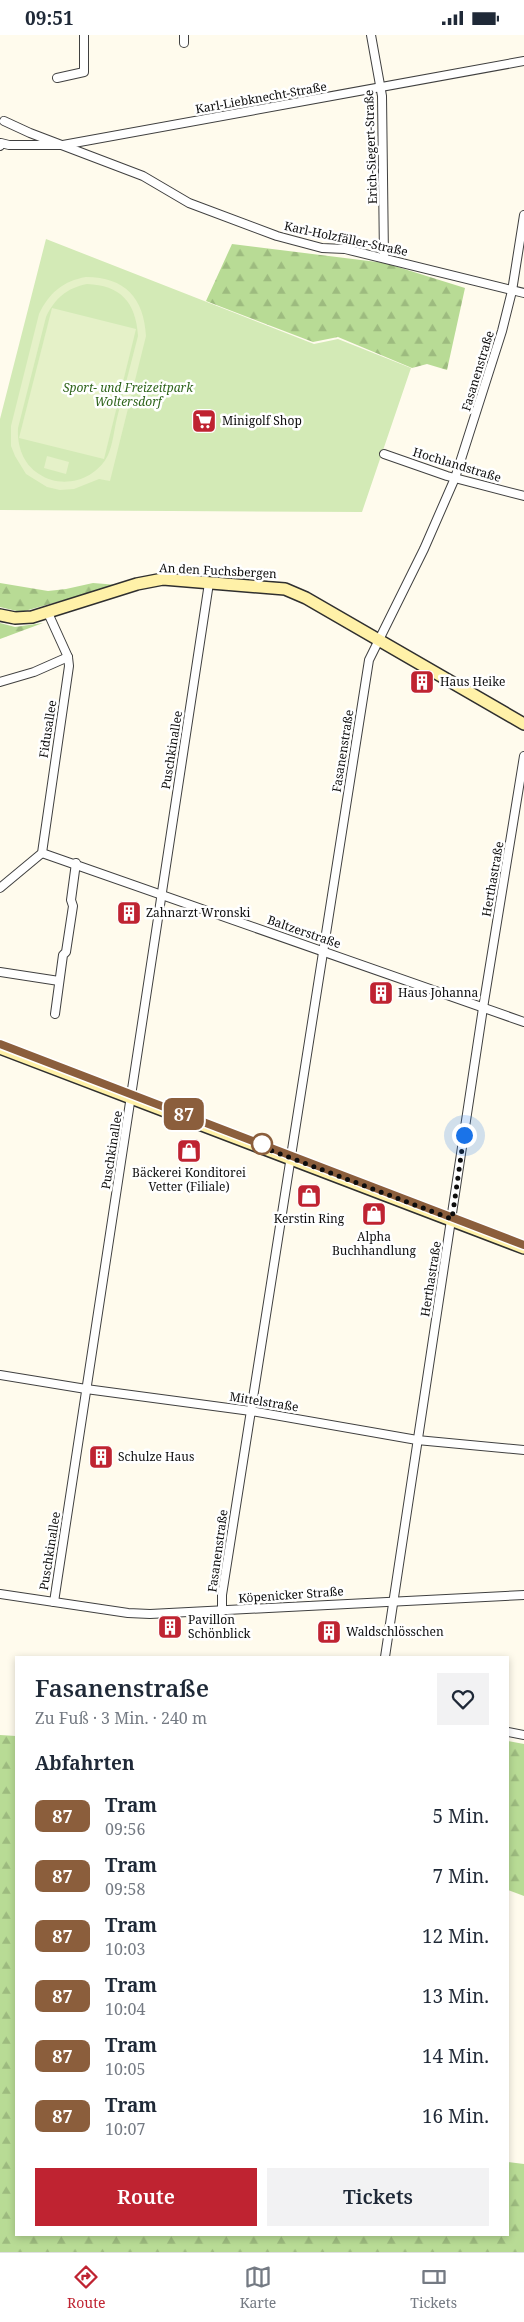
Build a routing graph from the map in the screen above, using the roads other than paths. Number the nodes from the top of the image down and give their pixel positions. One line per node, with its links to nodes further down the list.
1 (84, 35): 4 (street)
2 (371, 35): 5 (street, Erich-Siegert-Straße)
3 (524, 61): 5 (street, Karl-Liebknecht-Straße)
4 (56, 78)
5 (380, 87): 8 (street, Karl-Liebknecht-Straße); 10 (street, Erich-Siegert-Straße)
6 (4, 121): 8 (street, Karl-Holzfäller-Straße)
7 (0, 144): 8 (street, Karl-Liebknecht-Straße)
8 (63, 145): 10 (street, Karl-Holzfäller-Straße)
9 (524, 215): 11 (street, Fasanenstraße)
10 (384, 258): 11 (street, Karl-Holzfäller-Straße)
11 (512, 291): 12 (street, Karl-Holzfäller-Straße); 14 (street, Fasanenstraße)
12 (524, 293)
13 (384, 454): 14 (street, Hochlandstraße)
14 (455, 478): 15 (street, Hochlandstraße); 19 (street, Fasanenstraße)
15 (524, 496)
16 (209, 583): 17 (street, An den Fuchsbergen); 19 (street, An den Fuchsbergen); 27 (street, Puschkinallee)
17 (48, 613): 18 (street, An den Fuchsbergen); 20 (street, Fidusallee)
18 (0, 615)
19 (380, 640): 22 (street, An den Fuchsbergen); 28 (street, Fasanenstraße)
20 (68, 657): 21 (street); 24 (street, Fidusallee)
21 (0, 683)
22 (524, 724)
23 (524, 756): 31 (street, Herthastraße)
24 (42, 853): 25 (street); 26 (street)
25 (76, 863): 27 (street, Baltzerstraße); 30 (street)
26 (0, 888)
27 (162, 895): 28 (street, Baltzerstraße); 35 (street, Puschkinallee)
28 (323, 950): 31 (street, Baltzerstraße); 36 (street, Fasanenstraße)
29 (0, 972): 30 (street)
30 (60, 981): 32 (street)
31 (483, 1008): 33 (street, Baltzerstraße); 37 (street, Herthastraße)
32 (56, 1014)
33 (524, 1022)
34 (0, 1048): 35 (street)
35 (131, 1098): 36 (street); 40 (street, Puschkinallee)
36 (290, 1157): 37 (street); 41 (street, Fasanenstraße)
37 (452, 1219): 38 (street); 42 (street, Herthastraße)
38 (524, 1248)
39 (0, 1375): 40 (street, Mittelstraße)
40 (86, 1389): 41 (street, Mittelstraße); 47 (street, Puschkinallee)
41 (250, 1411): 42 (street, Mittelstraße); 48 (street, Fasanenstraße)
42 (417, 1440): 43 (street, Mittelstraße); 46 (street, Herthastraße)
43 (524, 1450)
44 (0, 1594): 47 (street, Köpenicker Straße)
45 (524, 1595): 46 (street, Köpenicker Straße)
46 (394, 1600): 48 (street, Köpenicker Straße); 49 (street, Herthastraße)
47 (54, 1602): 48 (street, Köpenicker Straße)
48 (222, 1611)
49 (385, 1656)
50 (509, 1732): 51 (street)
51 (524, 1735)

